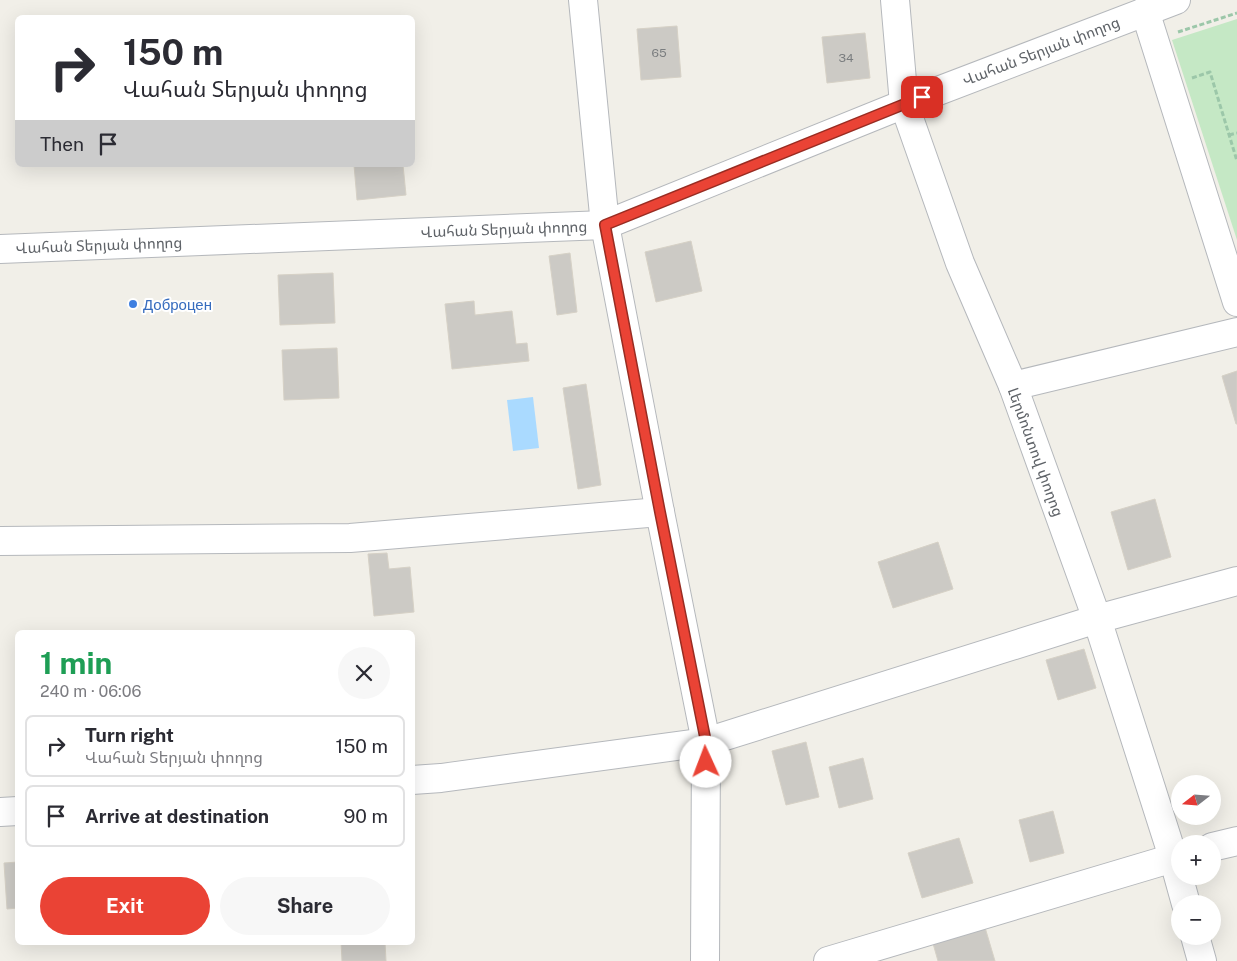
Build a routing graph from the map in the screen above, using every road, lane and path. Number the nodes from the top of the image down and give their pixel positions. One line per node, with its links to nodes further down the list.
1 (583, 0): 12 (street)
2 (895, 0): 8 (street, Լերմոնտով փողոց)
3 (1176, 0): 4 (street, Վահան Տերյան փողոց)
4 (1145, 11): 6 (street); 8 (street, Վահան Տերյան փողոց)
5 (1237, 12): 6 (path)
6 (1154, 40): 14 (street)
7 (1189, 69): 10 (path)
8 (904, 104): 12 (street, Վահան Տերյան փողոց); 16 (street, Լերմոնտով փողոց)
9 (1237, 133): 10 (path)
10 (1229, 135): 11 (path)
11 (1237, 161)
12 (605, 225): 13 (street, Վահան Տերյան փողոց); 17 (street)
13 (0, 249)
14 (1237, 302)
15 (1237, 332): 16 (street)
16 (1013, 386): 20 (street, Լերմոնտով փողոց)
17 (660, 512): 18 (street); 21 (street)
18 (0, 541)
19 (1237, 581): 20 (street)
20 (1097, 619): 21 (street); 25 (street, Լերմոնտով փողոց)
21 (706, 742): 22 (street); 30 (street)
22 (415, 780)
23 (15, 811): 24 (street)
24 (0, 812)
25 (1171, 838)
26 (1237, 841): 27 (street)
27 (1221, 845)
28 (1171, 858): 31 (street)
29 (1198, 945): 32 (street)
30 (705, 961)
31 (828, 961)
32 (1202, 961)

